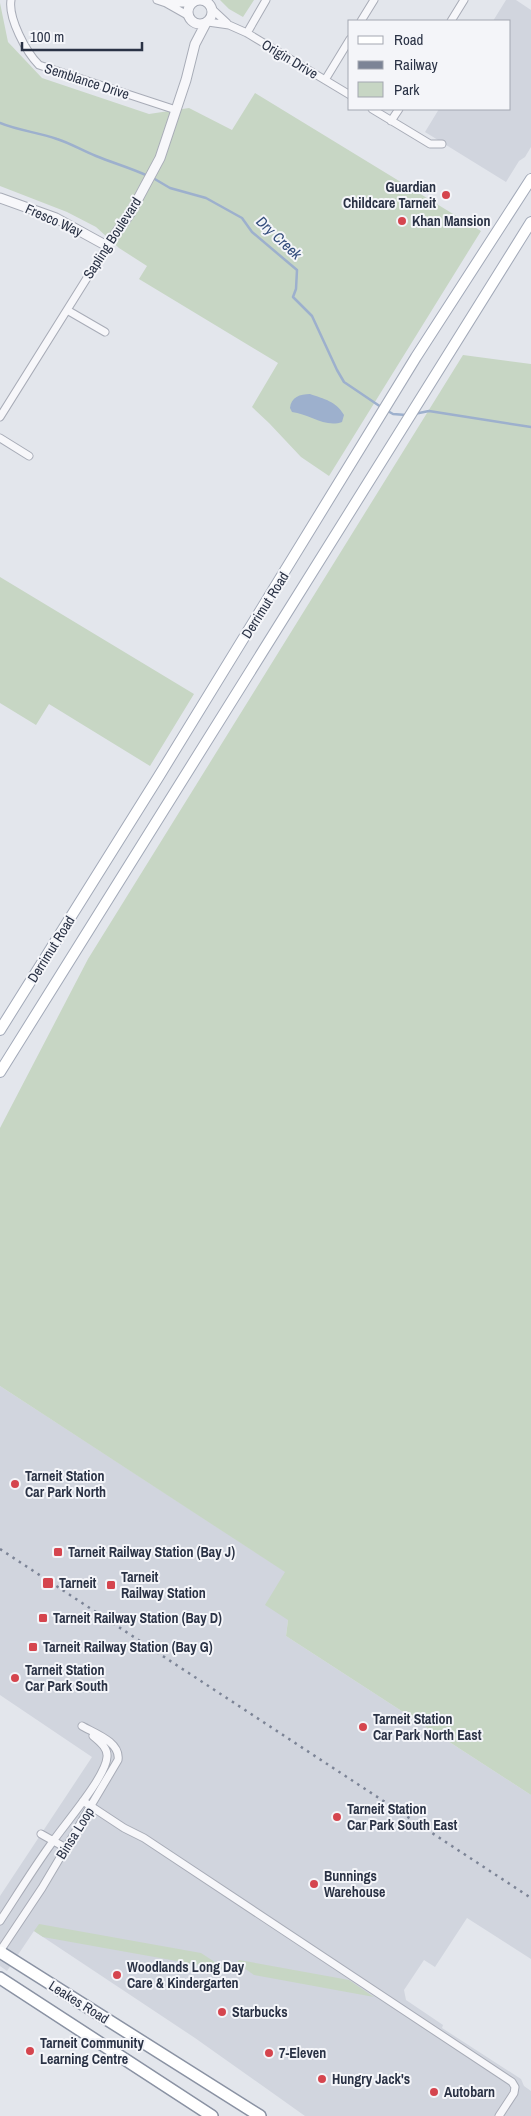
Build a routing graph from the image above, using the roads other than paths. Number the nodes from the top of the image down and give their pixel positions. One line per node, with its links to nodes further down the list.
1 (11, 0): 19 (street, Semblance Drive)
2 (157, 0): 7 (street)
3 (266, 0): 14 (street)
4 (374, 0): 10 (street)
5 (464, 0): 11 (street)
6 (194, 2): 7 (street); 8 (street); 9 (street)
7 (166, 3): 9 (street)
8 (211, 5): 12 (street); 13 (street, Origin Drive)
9 (190, 18): 12 (street); 16 (street, Sapling Boulevard)
10 (362, 20)
11 (452, 20)
12 (207, 22): 13 (street, Origin Drive); 16 (street, Sapling Boulevard)
13 (229, 25): 14 (street, Origin Drive)
14 (247, 33): 17 (street, Origin Drive)
15 (348, 42): 17 (street)
16 (195, 44): 19 (street, Sapling Boulevard)
17 (325, 80): 18 (street, Origin Drive)
18 (348, 94)
19 (176, 110): 27 (street, Sapling Boulevard)
20 (374, 110): 22 (street)
21 (397, 110): 22 (street)
22 (392, 120): 23 (street)
23 (442, 144)
24 (531, 179): 33 (main road, Derrimut Road)
25 (0, 198): 27 (street, Fresco Way)
26 (531, 222): 34 (main road, Derrimut Road)
27 (107, 246): 28 (street, Sapling Boulevard)
28 (67, 310): 29 (street); 30 (street, Sapling Boulevard)
29 (105, 332)
30 (0, 417)
31 (0, 438): 32 (street)
32 (29, 456)
33 (0, 1030)
34 (0, 1072)
35 (83, 1801): 36 (street); 36 (street, Binsa Loop); 38 (street)
36 (92, 1806): 39 (street, Binsa Loop); 45 (street)
37 (41, 1834): 38 (street)
38 (52, 1842): 39 (street); 40 (street)
39 (66, 1848): 41 (street, Binsa Loop)
40 (0, 1920)
41 (0, 1951): 44 (highway, Leakes Road)
42 (0, 1978): 43 (highway, Leakes Road)
43 (212, 2116)
44 (260, 2116)
45 (499, 2116)

